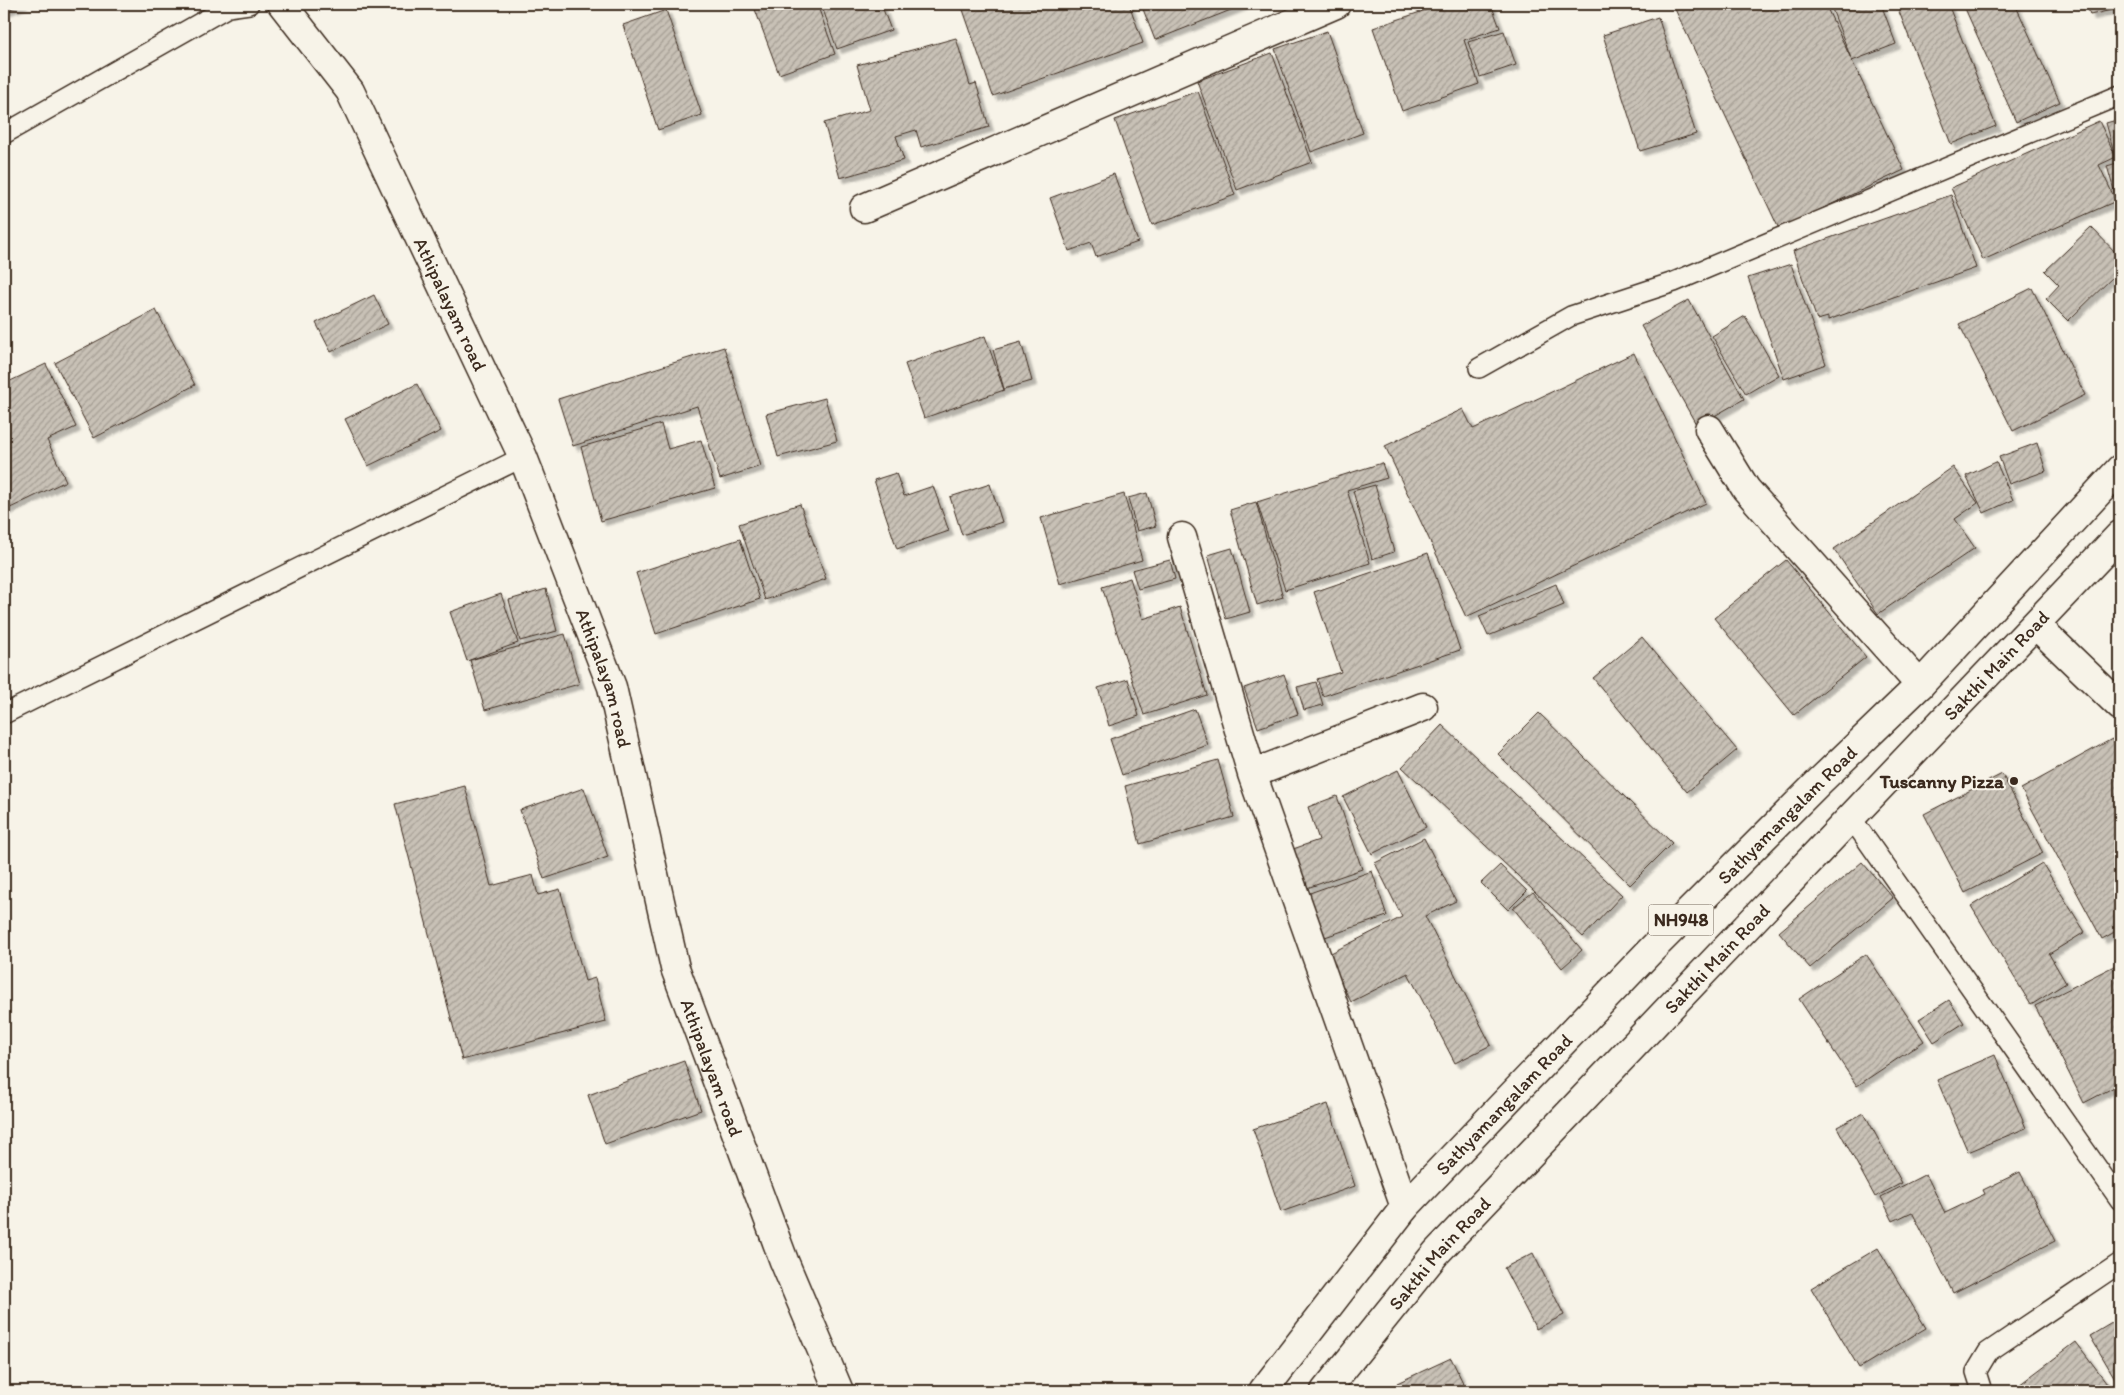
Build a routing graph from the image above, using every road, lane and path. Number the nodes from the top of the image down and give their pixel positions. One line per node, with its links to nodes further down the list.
1 (249, 4): 5 (lane)
2 (282, 4): 9 (main road, Athipalayam road)
3 (1336, 4): 6 (main road)
4 (2120, 95): 7 (lane)
5 (4, 134)
6 (864, 208)
7 (1479, 368)
8 (1709, 430): 14 (main road)
9 (523, 456): 17 (lane); 23 (main road, Athipalayam road)
10 (2120, 469): 14 (main road, Sathyamangalam Road / NH948)
11 (2120, 536): 13 (main road, Sakthi Main Road / NH948)
12 (1182, 537): 18 (main road)
13 (2036, 624): 15 (main road); 19 (main road, Sakthi Main Road / NH948)
14 (1920, 685): 21 (main road, Sathyamangalam Road / NH948)
15 (2120, 706)
16 (1423, 707): 18 (main road)
17 (4, 714)
18 (1252, 774): 21 (main road)
19 (1852, 819): 20 (lane); 25 (main road, Sakthi Main Road / NH948)
20 (2120, 1200)
21 (1405, 1207): 24 (main road, Sathyamangalam Road / NH948)
22 (2120, 1263): 26 (lane)
23 (839, 1391)
24 (1263, 1391)
25 (1325, 1391)
26 (1982, 1391)

